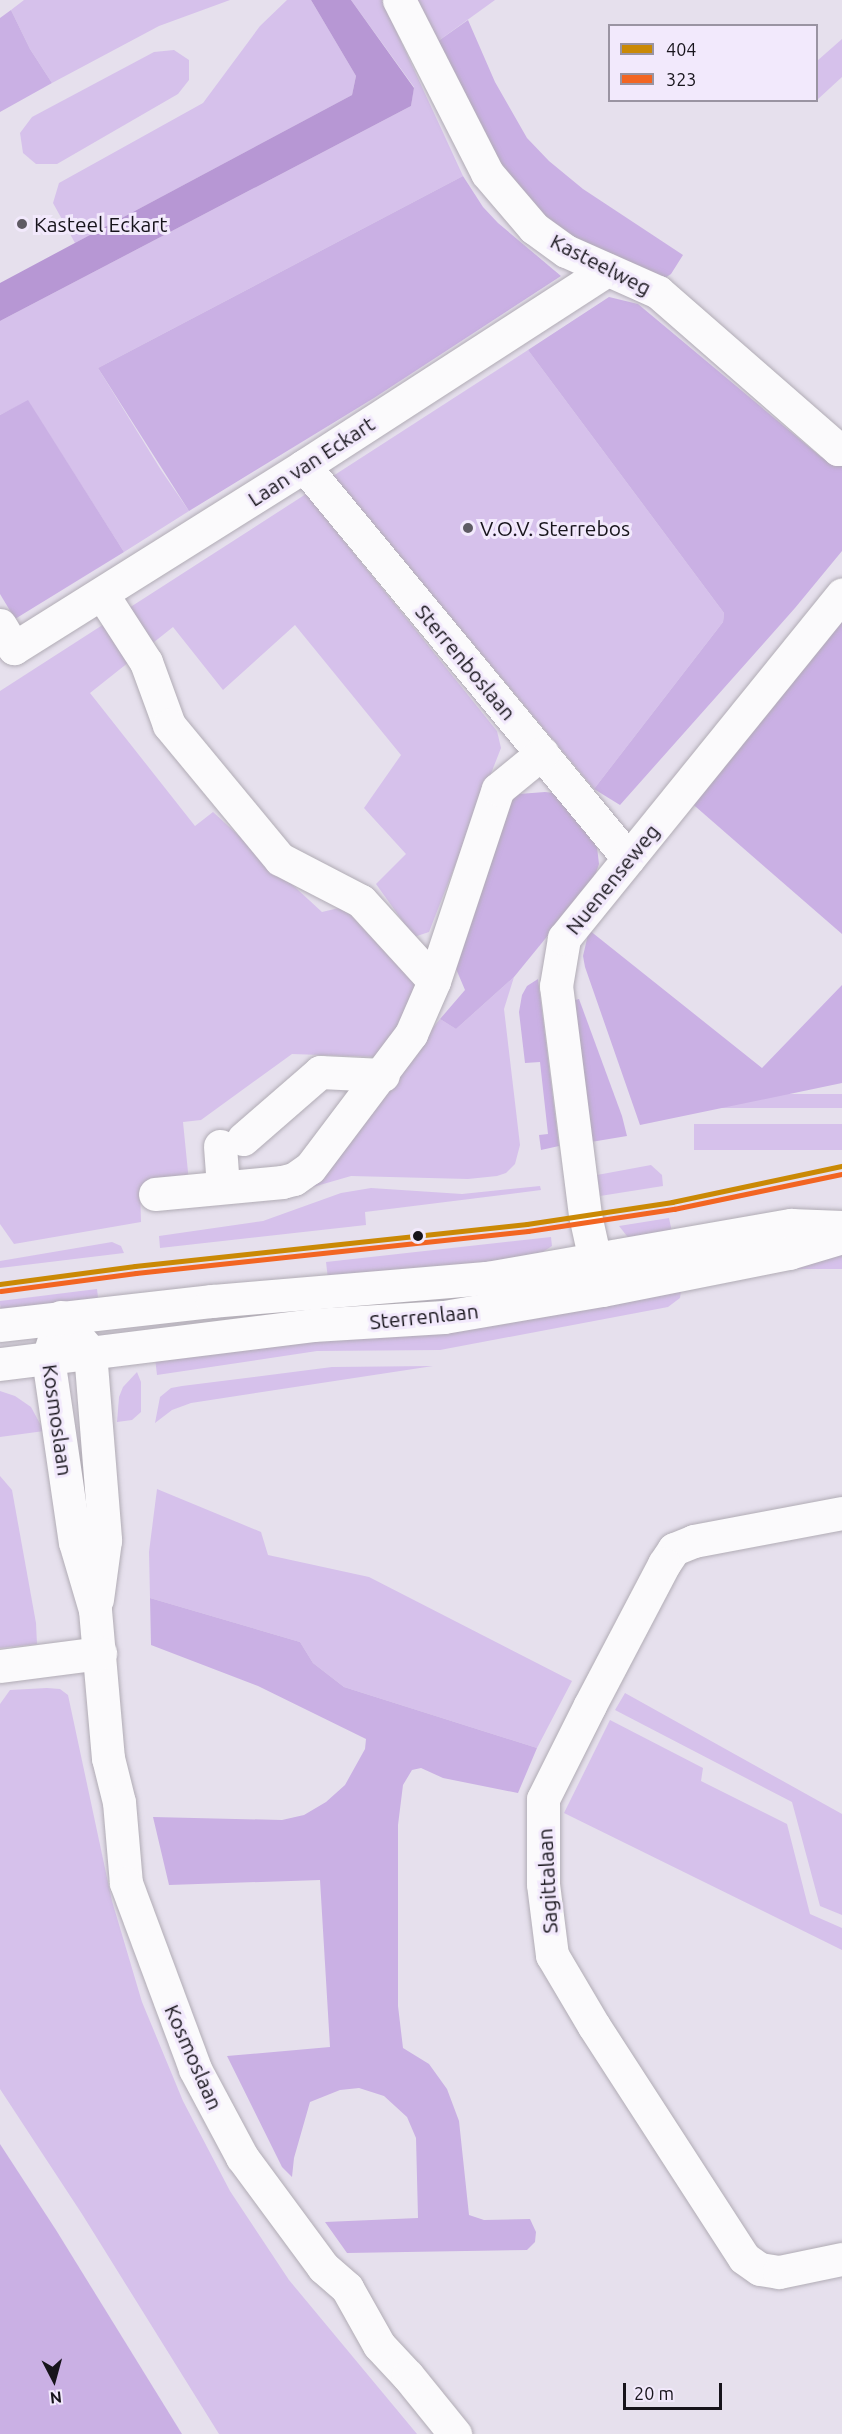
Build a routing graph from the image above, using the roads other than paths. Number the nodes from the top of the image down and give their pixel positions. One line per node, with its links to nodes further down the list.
1 (399, 0): 2 (street, Kasteelweg)
2 (607, 270): 3 (street, Kasteelweg); 4 (street, Laan van Eckart)
3 (842, 448)
4 (304, 466): 5 (street, Laan van Eckart); 8 (street, Sterrenboslaan)
5 (102, 594): 7 (street, Laan van Eckart); 10 (street)
6 (842, 595): 9 (street, Nuenenseweg)
7 (7, 636)
8 (542, 753): 9 (street, Sterrenboslaan); 10 (street)
9 (628, 858): 16 (street, Nuenenseweg)
10 (434, 981): 11 (street)
11 (383, 1075): 12 (street); 12 (street)
12 (223, 1187): 13 (street)
13 (155, 1194)
14 (842, 1227): 16 (street, Sterrenlaan)
15 (842, 1238): 17 (street, Sterrenlaan)
16 (595, 1260): 17 (street); 18 (street, Sterrenlaan)
17 (620, 1287): 20 (street, Sterrenlaan)
18 (61, 1317): 19 (street, Sterrenlaan); 20 (street, Kosmoslaan); 21 (street, Kosmoslaan)
19 (0, 1325)
20 (90, 1352): 21 (street, Sterrenlaan); 24 (street, Kosmoslaan)
21 (48, 1358): 22 (street, Sterrenlaan); 24 (street, Kosmoslaan)
22 (0, 1364)
23 (842, 1513): 27 (street, Sagittalaan)
24 (95, 1610): 25 (street, Kosmoslaan)
25 (100, 1653): 26 (street); 28 (street, Kosmoslaan)
26 (0, 1666)
27 (842, 2259)
28 (455, 2434)

